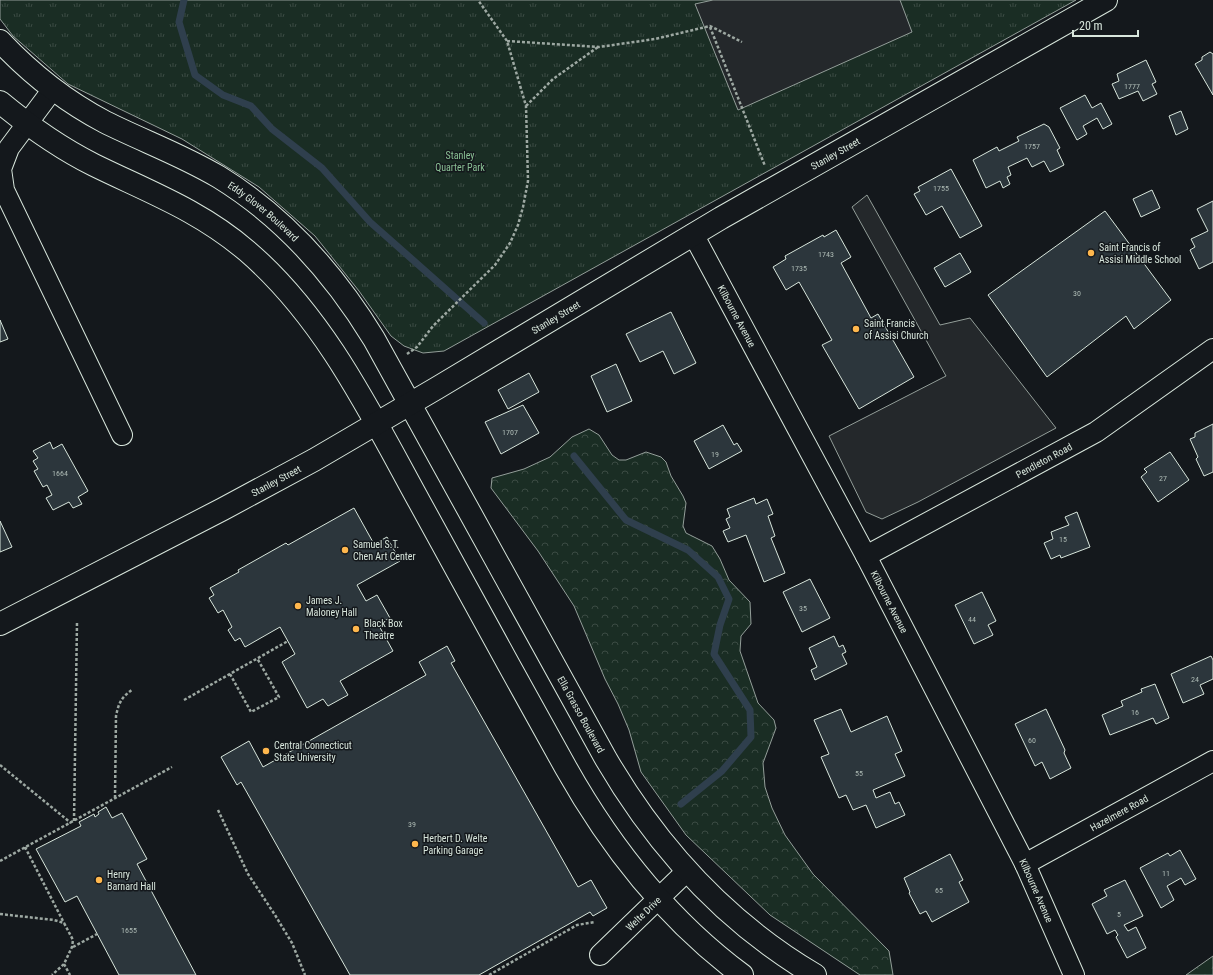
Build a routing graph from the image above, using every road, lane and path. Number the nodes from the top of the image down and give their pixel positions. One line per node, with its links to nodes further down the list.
1 (478, 0): 5 (path)
2 (1106, 0): 13 (main road, Stanley Street)
3 (710, 26): 6 (path); 7 (path); 12 (path)
4 (0, 41): 8 (main road, Eddy Glover Boulevard)
5 (507, 41): 7 (path); 10 (path)
6 (742, 42)
7 (599, 47): 10 (path)
8 (53, 89): 11 (street); 16 (main road, Eddy Glover Boulevard)
9 (0, 102): 11 (main road)
10 (526, 106): 15 (path)
11 (27, 124): 17 (main road); 18 (street)
12 (766, 166)
13 (693, 234): 16 (main road, Stanley Street); 19 (street, Kilbourne Avenue)
14 (1213, 349): 19 (street, Pendleton Road)
15 (401, 358)
16 (410, 404): 17 (main road, Stanley Street); 36 (main road, Ella Grasso Boulevard)
17 (376, 424): 21 (main road, Stanley Street); 37 (main road)
18 (122, 436)
19 (866, 556): 35 (street, Kilbourne Avenue)
20 (77, 622): 32 (path)
21 (0, 624)
22 (288, 641): 23 (path)
23 (257, 658): 24 (path); 24 (path)
24 (230, 674): 26 (path)
25 (133, 690): 30 (path)
26 (184, 700)
27 (1213, 761): 35 (street, Hazelmere Road)
28 (0, 765): 32 (path)
29 (172, 767): 30 (path)
30 (115, 799): 32 (path)
31 (218, 810): 47 (path)
32 (73, 822): 33 (path)
33 (25, 847): 34 (path); 40 (path)
34 (0, 861)
35 (1025, 864): 51 (street, Kilbourne Avenue)
36 (686, 871): 37 (street, Welte Drive); 50 (main road, Ella Grasso Boulevard)
37 (658, 899): 43 (street, Welte Drive); 49 (main road)
38 (0, 914): 40 (path)
39 (595, 922): 48 (path)
40 (64, 923): 42 (path)
41 (97, 934): 42 (path)
42 (72, 947): 44 (path)
43 (600, 955)
44 (64, 964): 45 (path); 46 (path)
45 (52, 975)
46 (70, 975)
47 (305, 975)
48 (489, 975)
49 (742, 975)
50 (815, 975)
51 (1074, 975)

